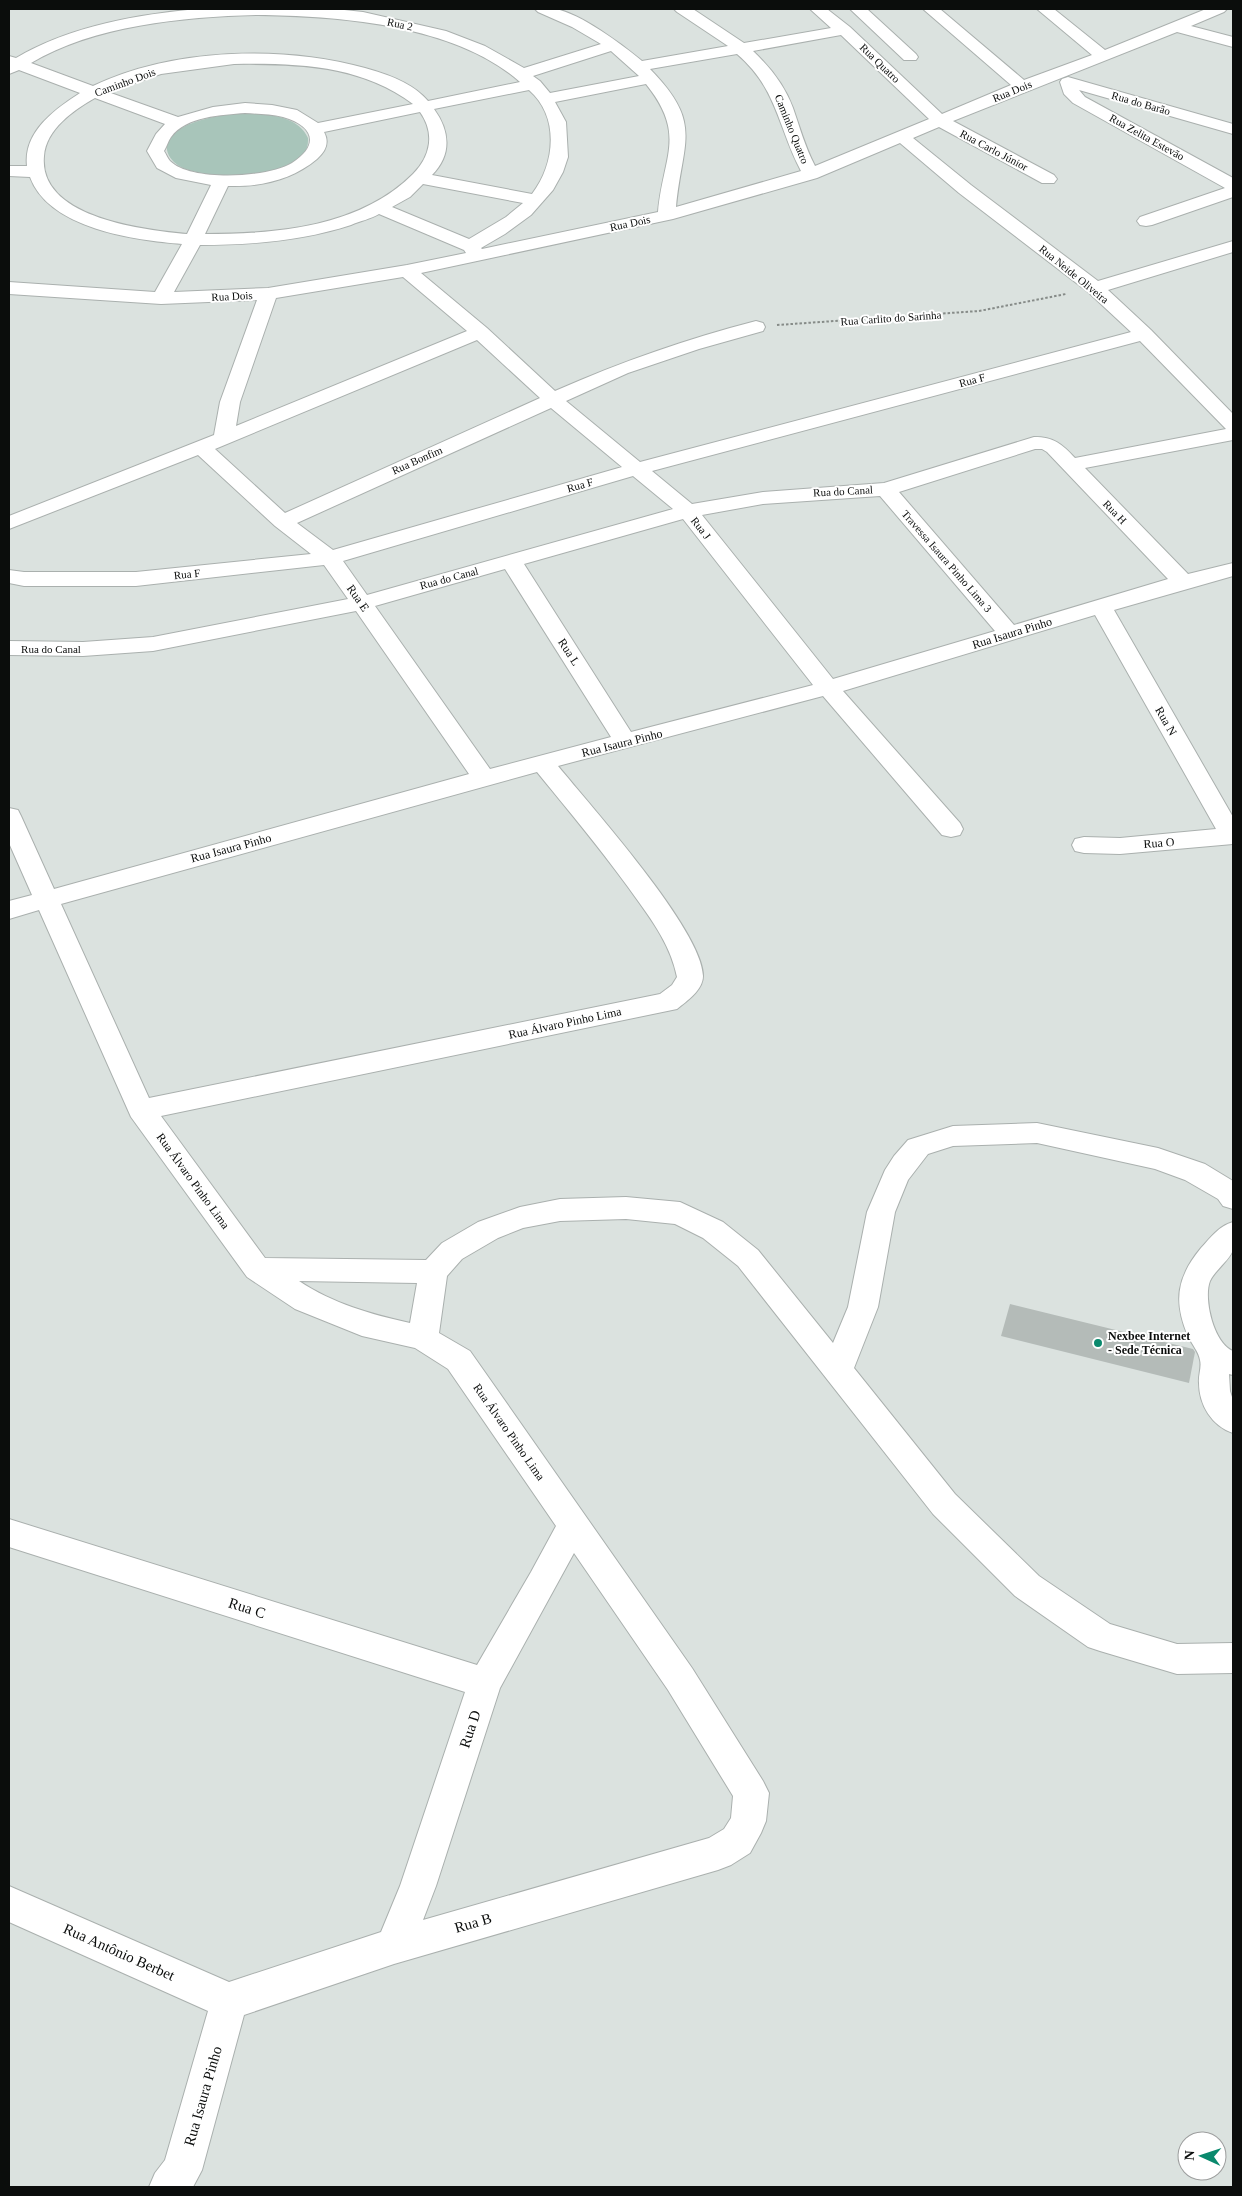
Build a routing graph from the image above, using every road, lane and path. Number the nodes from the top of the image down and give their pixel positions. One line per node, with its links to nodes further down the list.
1 (543, 9): 12 (street)
2 (682, 9): 13 (street, Caminho Quatro)
3 (818, 9): 10 (street, Rua Quatro)
4 (858, 9): 15 (street)
5 (931, 9): 21 (street)
6 (1045, 9): 14 (street)
7 (1219, 9): 9 (street, Rua Dois)
8 (308, 10): 16 (street, Rua 2); 19 (street, Rua 2)
9 (1178, 27): 11 (street); 14 (street, Rua Dois)
10 (844, 30): 13 (street); 25 (street, Rua Quatro)
11 (1233, 42)
12 (615, 45): 17 (street); 19 (street)
13 (740, 48): 17 (street); 32 (street, Caminho Quatro)
14 (1103, 56): 18 (street, Rua Dois)
15 (910, 57)
16 (12, 64): 22 (street)
17 (646, 72): 23 (street); 40 (street)
18 (1048, 76): 20 (street, Rua do Barão); 21 (street, Rua Dois)
19 (528, 79): 23 (street, Rua 2); 24 (street)
20 (1068, 82): 28 (street, Rua do Barão); 36 (street, Rua Zelita Estevão)
21 (1023, 87): 25 (street, Rua Dois)
22 (94, 93): 24 (street, Caminho Dois); 26 (street); 31 (street, Caminho Dois)
23 (546, 99): 38 (street, Rua 2)
24 (425, 106): 27 (street); 33 (street, Caminho Dois)
25 (939, 120): 29 (street, Rua Dois); 34 (street, Rua Carlo Júnior)
26 (179, 123): 27 (street); 35 (street)
27 (314, 129): 35 (street)
28 (1233, 129)
29 (902, 137): 32 (street, Rua Dois); 47 (street, Rua Neide Oliveira)
30 (9, 171): 31 (street)
31 (36, 172): 42 (street, Caminho Dois)
32 (811, 174): 40 (street, Rua Dois)
33 (420, 178): 38 (street); 39 (street, Caminho Dois)
34 (1048, 180)
35 (221, 182): 42 (street)
36 (1233, 185)
37 (1233, 191): 41 (street)
38 (536, 200): 44 (street, Rua 2)
39 (378, 207): 42 (street, Caminho Dois); 44 (street)
40 (667, 215): 44 (street, Rua Dois)
41 (1146, 221)
42 (193, 241): 49 (street)
43 (1233, 246): 47 (street)
44 (474, 251): 45 (street, Rua Dois)
45 (406, 271): 48 (street, Rua Dois); 51 (street, Rua J)
46 (9, 288): 49 (street, Rua Dois)
47 (1095, 288): 50 (path, Rua Carlito do Sarinha); 52 (street, Rua Neide Oliveira)
48 (268, 294): 49 (street, Rua Dois); 56 (street)
49 (161, 298)
50 (756, 327): 53 (street)
51 (480, 332): 53 (street, Rua J); 56 (street)
52 (1144, 334): 54 (street, Rua Neide Oliveira); 60 (street, Rua F)
53 (552, 399): 60 (street, Rua J); 63 (street, Rua Bonfim)
54 (1233, 425)
55 (1233, 434): 59 (street)
56 (224, 438): 58 (street)
57 (1046, 443): 59 (street, Rua H); 61 (street, Rua do Canal)
58 (200, 446): 63 (street, Rua E); 64 (street)
59 (1070, 465): 69 (street, Rua H)
60 (636, 469): 62 (street, Rua J); 65 (street, Rua F)
61 (886, 489): 62 (street, Rua do Canal); 72 (street, Travessa Isaura Pinho Lima 3)
62 (688, 511): 66 (street, Rua do Canal); 74 (street, Rua J)
63 (282, 522): 65 (street, Rua E)
64 (9, 523)
65 (330, 558): 68 (street, Rua F); 70 (street, Rua E)
66 (511, 561): 70 (street, Rua do Canal); 75 (street, Rua L)
67 (1233, 569): 69 (street, Rua Isaura Pinho)
68 (9, 577)
69 (1183, 582): 71 (street, Rua Isaura Pinho)
70 (361, 602): 73 (street, Rua do Canal); 77 (street, Rua E)
71 (1101, 606): 72 (street, Rua Isaura Pinho); 80 (street, Rua N)
72 (1009, 633): 74 (street, Rua Isaura Pinho)
73 (9, 648)
74 (828, 688): 75 (street, Rua Isaura Pinho); 79 (street, Rua J)
75 (626, 742): 76 (street, Rua Isaura Pinho)
76 (543, 763): 77 (street, Rua Isaura Pinho); 84 (street, Rua Álvaro Pinho Lima)
77 (484, 778): 82 (street, Rua Isaura Pinho)
78 (9, 816): 82 (street, Rua Álvaro Pinho Lima)
79 (952, 830)
80 (1232, 836): 81 (street, Rua O)
81 (1084, 845)
82 (45, 899): 83 (street, Rua Isaura Pinho); 84 (street, Rua Álvaro Pinho Lima)
83 (9, 910)
84 (142, 1110): 87 (street, Rua Álvaro Pinho Lima)
85 (1233, 1198): 91 (street)
86 (1233, 1233): 90 (street)
87 (257, 1270): 88 (street); 89 (street, Rua Álvaro Pinho Lima)
88 (433, 1272): 89 (street); 91 (street)
89 (423, 1338): 93 (street, Rua Álvaro Pinho Lima)
90 (1224, 1360): 92 (street)
91 (838, 1369): 95 (street)
92 (1233, 1420)
93 (573, 1524): 96 (street, Rua D); 97 (street, Rua Álvaro Pinho Lima)
94 (9, 1533): 96 (street, Rua C)
95 (1233, 1658)
96 (485, 1684): 99 (street, Rua D)
97 (718, 1853): 99 (street, Rua B)
98 (9, 1904): 100 (street, Rua Antônio Berbet)
99 (394, 1946): 100 (street, Rua B)
100 (229, 2001): 101 (street, Rua Isaura Pinho)
101 (169, 2187)

